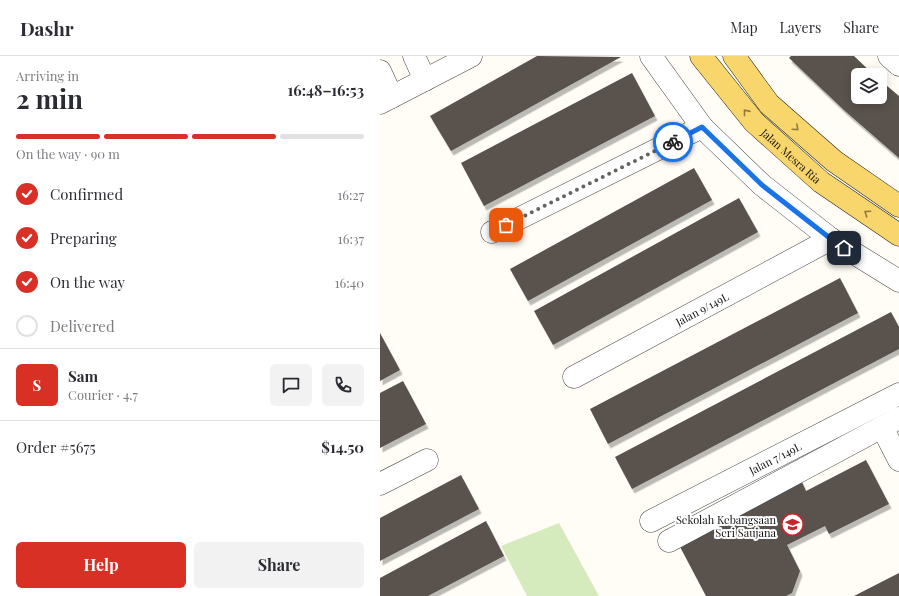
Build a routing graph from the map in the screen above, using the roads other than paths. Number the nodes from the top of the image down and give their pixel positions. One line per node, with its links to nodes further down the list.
1 (470, 56): 6 (street)
2 (651, 56): 10 (street)
3 (701, 56): 13 (main road, Jalan Mesra Ria, one-way to 3)
4 (734, 56): 11 (main road, one-way to 11)
5 (889, 56): 7 (street)
6 (423, 64): 9 (street)
7 (899, 66)
8 (380, 71): 9 (street)
9 (386, 100)
10 (702, 127): 12 (street); 14 (street)
11 (899, 206)
12 (492, 232)
13 (899, 235)
14 (831, 239): 15 (street); 16 (street, Jalan 9/149L)
15 (899, 281)
16 (574, 377)
17 (899, 394): 22 (street, Jalan 7/149L)
18 (890, 423): 20 (street); 23 (street)
19 (427, 460): 21 (street)
20 (899, 460)
21 (380, 484)
22 (651, 521)
23 (669, 541)

